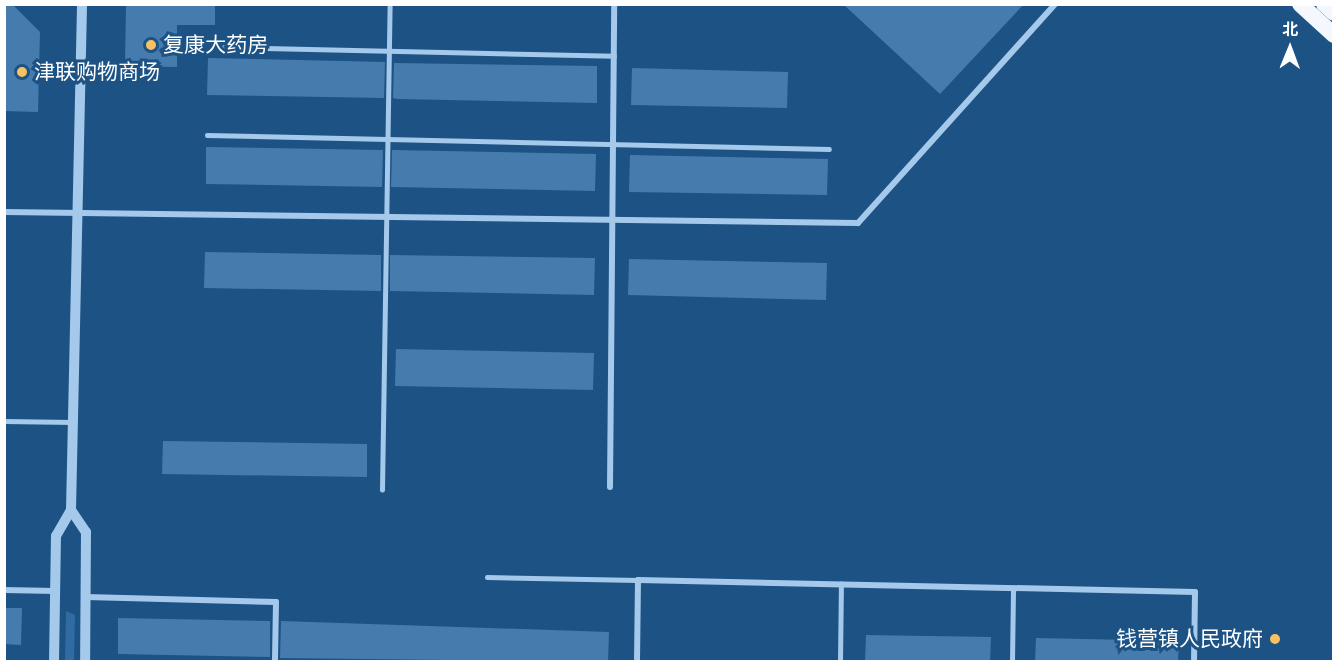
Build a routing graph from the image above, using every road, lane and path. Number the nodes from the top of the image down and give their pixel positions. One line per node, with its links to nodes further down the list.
1 (82, 4): 17 (street)
2 (390, 4): 10 (lane)
3 (614, 4): 11 (street)
4 (1055, 4): 19 (street)
5 (1300, 4): 8 (highway)
6 (1324, 4): 7 (highway)
7 (1334, 13)
8 (1334, 35)
9 (224, 46): 10 (lane)
10 (389, 51): 11 (lane); 13 (lane)
11 (614, 56): 14 (street)
12 (207, 135): 13 (lane)
13 (388, 139): 14 (lane); 18 (lane)
14 (613, 144): 15 (lane); 19 (street)
15 (829, 148)
16 (4, 212): 17 (street)
17 (77, 213): 18 (street); 21 (street)
18 (386, 218): 19 (street); 23 (lane)
19 (612, 221): 22 (street)
20 (4, 421): 21 (lane)
21 (73, 422): 24 (street)
22 (610, 488)
23 (382, 489)
24 (71, 510): 30 (street); 31 (street)
25 (487, 577): 26 (lane)
26 (639, 580): 27 (street); 35 (street)
27 (841, 584): 28 (street); 36 (lane)
28 (1013, 588): 37 (lane); 38 (street)
29 (4, 590): 30 (street)
30 (55, 591): 32 (street)
31 (86, 597): 33 (street); 34 (street)
32 (54, 662)
33 (85, 662)
34 (274, 662)
35 (637, 662)
36 (840, 662)
37 (1012, 662)
38 (1194, 662)

